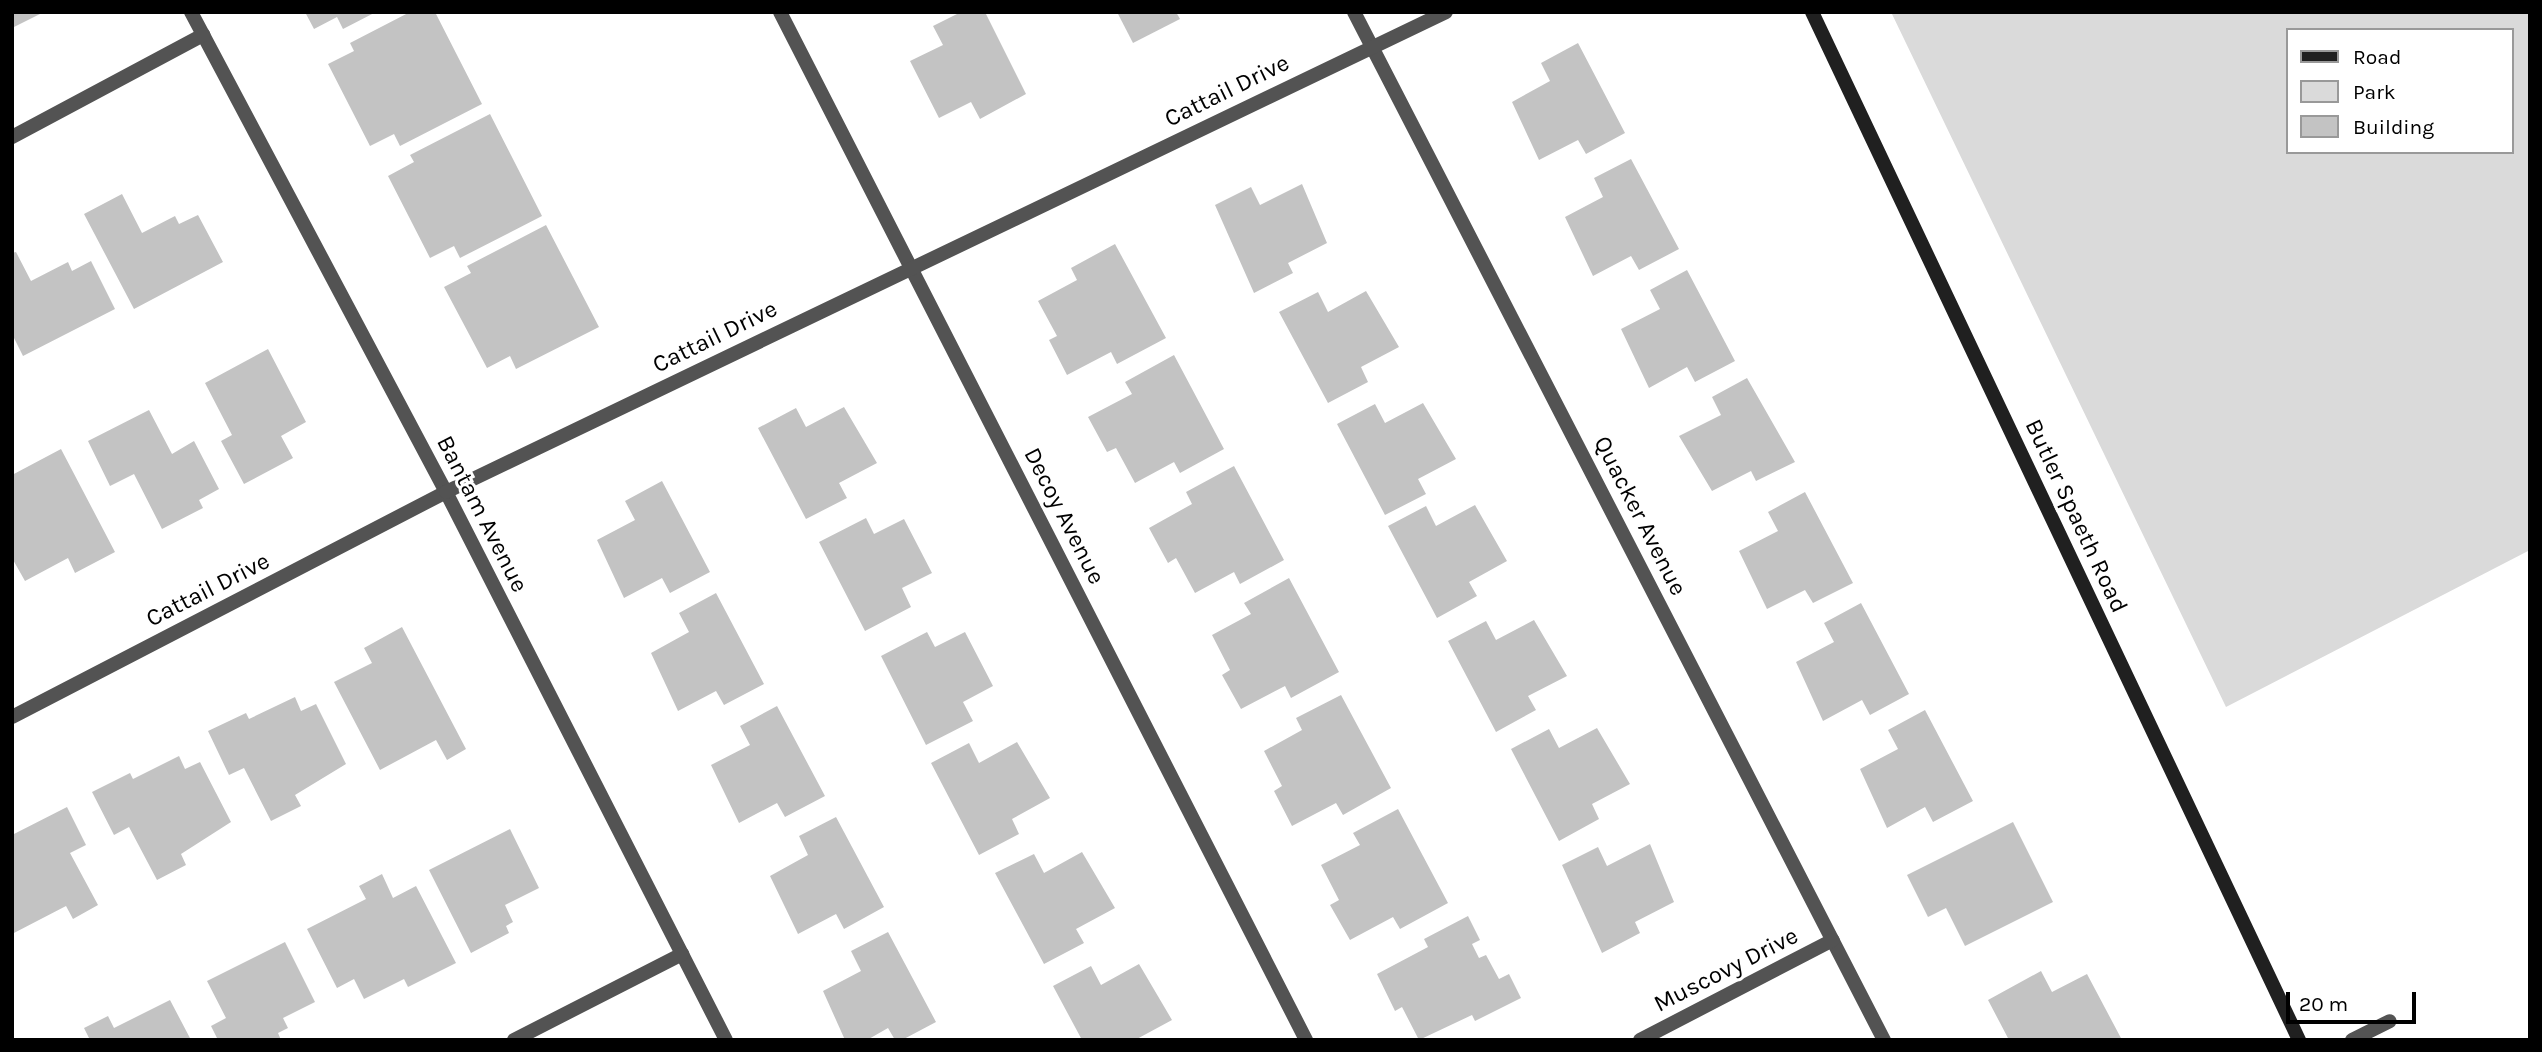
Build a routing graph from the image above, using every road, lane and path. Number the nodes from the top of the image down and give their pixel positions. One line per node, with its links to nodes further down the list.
1 (191, 12): 6 (street, Bantam Avenue)
2 (780, 12): 9 (street, Decoy Avenue)
3 (1354, 12): 7 (street, Quacker Avenue)
4 (1446, 12): 7 (street, Cattail Drive)
5 (1812, 12): 20 (main road, Butler Spaeth Road)
6 (203, 35): 8 (street); 10 (street, Bantam Avenue)
7 (1372, 47): 9 (street, Cattail Drive); 12 (street, Quacker Avenue)
8 (12, 137)
9 (911, 267): 10 (street, Cattail Drive); 17 (street, Decoy Avenue)
10 (446, 492): 11 (street, Cattail Drive); 13 (street, Bantam Avenue)
11 (12, 717)
12 (1833, 940): 18 (street, Muscovy Drive); 19 (street, Quacker Avenue)
13 (682, 954): 15 (street); 16 (street, Bantam Avenue)
14 (2390, 1021): 21 (street)
15 (513, 1040)
16 (726, 1040)
17 (1306, 1040)
18 (1640, 1040)
19 (1884, 1040)
20 (2299, 1040)
21 (2352, 1040)

